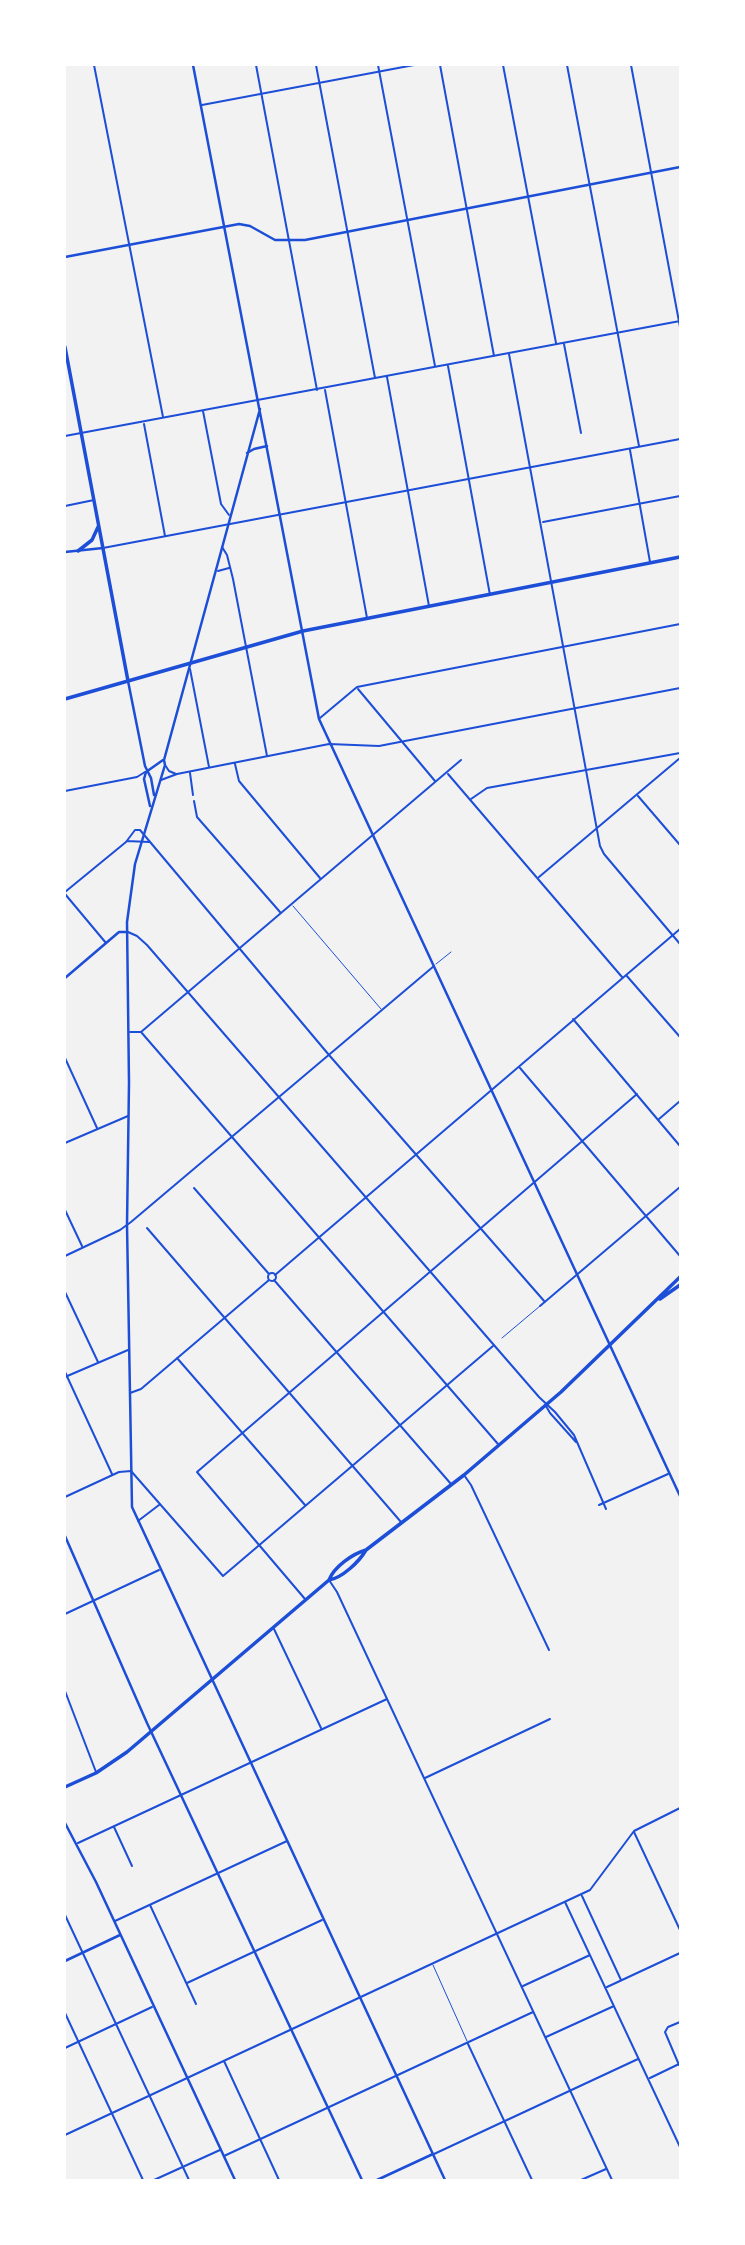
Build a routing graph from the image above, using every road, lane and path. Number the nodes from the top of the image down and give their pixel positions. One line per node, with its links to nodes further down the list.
1 (94, 65): 24 (street)
2 (193, 65): 14 (main road)
3 (256, 65): 13 (street)
4 (316, 65): 12 (street)
5 (378, 65): 11 (street)
6 (414, 65): 11 (street)
7 (440, 65): 19 (street)
8 (503, 65): 18 (street)
9 (567, 65): 17 (street)
10 (631, 65): 16 (street)
11 (379, 71): 12 (street); 20 (street)
12 (319, 82): 13 (street); 22 (street)
13 (261, 93): 14 (street); 23 (street)
14 (201, 105): 21 (main road)
15 (680, 167): 16 (main road)
16 (651, 172): 17 (main road); 26 (street)
17 (589, 184): 18 (main road); 28 (street)
18 (528, 196): 19 (main road); 30 (street)
19 (467, 208): 20 (main road); 33 (street)
20 (407, 219): 22 (main road); 35 (street)
21 (223, 226): 23 (main road); 24 (main road); 40 (main road)
22 (348, 231): 23 (main road); 37 (street)
23 (290, 242): 39 (street)
24 (129, 245): 25 (main road); 43 (street)
25 (65, 257)
26 (680, 321): 27 (street); 28 (street)
27 (680, 327)
28 (618, 333): 29 (street); 50 (street)
29 (564, 343): 30 (street); 46 (street)
30 (557, 344): 32 (street)
31 (65, 347): 45 (main road)
32 (509, 354): 33 (street); 53 (street)
33 (495, 357): 34 (street)
34 (448, 365): 35 (street); 54 (street)
35 (435, 368): 36 (street)
36 (386, 377): 37 (street); 55 (street)
37 (375, 379): 38 (street)
38 (325, 389): 39 (street); 58 (street)
39 (317, 390): 40 (street)
40 (258, 401): 41 (main road); 42 (street)
41 (260, 409): 49 (main road); 52 (main road)
42 (202, 411): 43 (street); 62 (street)
43 (163, 418): 44 (street)
44 (144, 422): 45 (street); 66 (street)
45 (81, 433): 47 (street); 57 (main road)
46 (581, 433)
47 (65, 436)
48 (680, 439): 50 (street)
49 (267, 446): 52 (main road); 61 (main road)
50 (639, 447): 51 (street)
51 (630, 449): 53 (street); 59 (street)
52 (247, 453): 62 (main road)
53 (531, 467): 54 (street); 63 (street)
54 (469, 478): 55 (street); 76 (street)
55 (408, 490): 58 (street); 77 (street)
56 (680, 496): 59 (street)
57 (94, 500): 60 (street); 65 (main road)
58 (346, 502): 61 (street); 78 (street)
59 (639, 504): 63 (street); 72 (street)
60 (65, 506)
61 (281, 515): 64 (street); 80 (main road)
62 (230, 516): 64 (main road)
63 (541, 522): 75 (street)
64 (228, 524): 66 (street); 67 (main road)
65 (99, 525): 68 (main road); 69 (main road)
66 (165, 537): 68 (street)
67 (221, 547): 73 (street); 74 (main road)
68 (103, 548): 69 (main road); 84 (main road)
69 (78, 551): 70 (main road)
70 (65, 552)
71 (680, 557): 72 (main road)
72 (650, 563): 75 (main road)
73 (230, 568): 74 (street); 81 (street)
74 (215, 571): 83 (main road)
75 (553, 583): 76 (main road); 82 (street)
76 (491, 595): 77 (main road)
77 (429, 607): 78 (main road)
78 (368, 618): 80 (main road)
79 (680, 625): 82 (street)
80 (303, 631): 81 (main road); 89 (main road)
81 (246, 647): 83 (main road); 93 (street)
82 (565, 647): 85 (street); 88 (street)
83 (189, 663): 84 (main road); 95 (main road); 99 (street)
84 (128, 681): 87 (main road); 101 (main road)
85 (357, 687): 89 (street); 90 (street)
86 (680, 688): 88 (street)
87 (65, 699)
88 (575, 707): 90 (street); 100 (street)
89 (319, 719): 91 (main road)
90 (402, 741): 91 (street); 106 (street)
91 (329, 744): 93 (street); 116 (main road)
92 (680, 753): 100 (street)
93 (267, 756): 97 (street)
94 (680, 758): 109 (street)
95 (164, 760): 98 (main road); 101 (main road)
96 (461, 760): 103 (street)
97 (235, 764): 99 (street); 122 (street)
98 (165, 765): 104 (street); 105 (main road)
99 (209, 768): 102 (street)
100 (586, 769): 111 (street); 114 (street)
101 (146, 772): 107 (street); 110 (main road); 113 (main road)
102 (190, 772): 104 (street); 108 (street)
103 (447, 773): 106 (street); 111 (street)
104 (177, 774): 105 (street)
105 (160, 781): 110 (main road)
106 (436, 782): 116 (street)
107 (65, 791)
108 (193, 795)
109 (637, 795): 114 (street); 120 (street)
110 (155, 798): 113 (main road)
111 (470, 800): 121 (street)
112 (194, 801): 125 (street)
113 (150, 810): 115 (main road)
114 (597, 828): 121 (street); 128 (street)
115 (143, 832): 117 (street); 118 (main road); 119 (street)
116 (372, 835): 122 (street); 133 (main road)
117 (126, 842): 118 (street); 123 (street)
118 (141, 842): 119 (street); 127 (main road)
119 (149, 842): 131 (street)
120 (680, 844)
121 (538, 878): 136 (street)
122 (321, 879): 124 (street)
123 (65, 893): 129 (street)
124 (291, 904): 125 (street); 138 (lane)
125 (281, 913): 131 (street)
126 (680, 929): 128 (street)
127 (127, 932): 129 (main road); 137 (street); 140 (main road)
128 (673, 936): 130 (street); 134 (street)
129 (106, 943): 135 (main road)
130 (680, 944)
131 (240, 948): 137 (street); 143 (street)
132 (451, 952): 133 (lane)
133 (434, 966): 138 (street); 146 (main road)
134 (626, 975): 136 (street); 142 (street)
135 (65, 978)
136 (623, 978): 139 (street)
137 (188, 992): 141 (street); 148 (street)
138 (382, 1010): 143 (street)
139 (573, 1019): 145 (street); 147 (street)
140 (129, 1032): 141 (street); 150 (main road)
141 (141, 1032): 153 (street)
142 (680, 1037)
143 (329, 1055): 148 (street); 157 (street)
144 (65, 1058): 152 (street)
145 (519, 1066): 146 (street); 154 (street)
146 (491, 1090): 157 (street); 158 (main road)
147 (636, 1094): 151 (street); 154 (street)
148 (279, 1097): 153 (street); 161 (street)
149 (680, 1101): 151 (street)
150 (129, 1115): 152 (street); 164 (main road)
151 (659, 1120): 156 (street)
152 (97, 1128): 155 (street)
153 (232, 1137): 164 (street); 167 (street)
154 (582, 1141): 158 (street); 163 (street)
155 (65, 1143)
156 (680, 1146)
157 (417, 1154): 161 (street); 166 (street)
158 (534, 1182): 166 (street); 173 (main road)
159 (680, 1187): 163 (street)
160 (194, 1188): 172 (street)
161 (366, 1197): 167 (street); 171 (street)
162 (65, 1210): 168 (street)
163 (646, 1216): 170 (street); 173 (street)
164 (127, 1225): 168 (street); 188 (main road)
165 (148, 1228): 184 (street)
166 (481, 1228): 171 (street); 181 (street)
167 (319, 1237): 174 (street); 183 (street)
168 (83, 1247): 169 (street)
169 (65, 1256)
170 (680, 1256)
171 (430, 1272): 183 (street); 187 (street)
172 (269, 1274): 174 (street); 176 (street)
173 (577, 1274): 181 (street); 186 (main road)
174 (275, 1275): 177 (street)
175 (680, 1277): 180 (main road)
176 (269, 1280): 177 (street); 184 (street)
177 (274, 1280): 189 (street)
178 (680, 1285): 180 (main road)
179 (65, 1292): 191 (street)
180 (658, 1300): 186 (main road)
181 (545, 1302): 182 (street)
182 (540, 1306): 185 (lane)
183 (384, 1312): 189 (street); 194 (street)
184 (225, 1317): 190 (street); 196 (street)
185 (502, 1338)
186 (610, 1344): 197 (main road); 203 (main road)
187 (494, 1345): 194 (street); 197 (street)
188 (129, 1350): 191 (street); 195 (main road)
189 (337, 1352): 196 (street); 198 (street)
190 (177, 1358): 195 (street); 199 (street)
191 (98, 1362): 193 (street)
192 (65, 1372): 193 (street)
193 (66, 1377): 204 (street)
194 (447, 1385): 198 (street); 200 (street)
195 (129, 1393): 202 (main road)
196 (290, 1393): 199 (street); 201 (street)
197 (546, 1405): 200 (main road); 209 (street)
198 (400, 1425): 201 (street); 206 (street)
199 (243, 1433): 212 (street); 217 (street)
200 (499, 1445): 205 (main road)
201 (353, 1465): 212 (street); 215 (street)
202 (131, 1471): 204 (street); 210 (street); 214 (main road)
203 (670, 1473): 207 (main road); 209 (street)
204 (113, 1475): 208 (street)
205 (464, 1475): 206 (main road); 224 (street)
206 (452, 1485): 215 (main road)
207 (680, 1496)
208 (65, 1497)
209 (604, 1503): 211 (street); 213 (street)
210 (159, 1504): 214 (street); 217 (street)
211 (599, 1505)
212 (306, 1506): 217 (street)
213 (606, 1509)
214 (137, 1521): 218 (main road)
215 (402, 1522): 219 (main road)
216 (65, 1536): 220 (main road)
217 (258, 1546): 221 (street)
218 (160, 1569): 220 (street); 225 (main road)
219 (329, 1580): 221 (main road); 227 (street)
220 (94, 1600): 222 (street); 230 (main road)
221 (306, 1600): 223 (main road)
222 (65, 1614)
223 (274, 1628): 225 (main road); 229 (street)
224 (549, 1650)
225 (212, 1681): 230 (main road); 231 (main road)
226 (65, 1691): 232 (street)
227 (387, 1699): 229 (street); 233 (street)
228 (550, 1719): 233 (street)
229 (322, 1729): 231 (street)
230 (152, 1732): 232 (main road); 235 (main road)
231 (250, 1762): 235 (street); 240 (main road)
232 (96, 1773): 234 (main road)
233 (424, 1778): 252 (street)
234 (65, 1787)
235 (181, 1794): 238 (street); 243 (main road)
236 (680, 1808): 239 (street)
237 (65, 1823): 241 (main road)
238 (114, 1826): 241 (street); 242 (street)
239 (634, 1830): 244 (street); 250 (street)
240 (287, 1841): 243 (street); 248 (main road)
241 (77, 1843): 249 (main road)
242 (132, 1866)
243 (218, 1873): 246 (street); 253 (main road)
244 (581, 1894): 245 (street); 259 (street)
245 (565, 1902): 252 (street); 256 (street)
246 (150, 1904): 249 (street); 260 (street)
247 (65, 1915): 254 (street)
248 (323, 1919): 253 (street); 263 (main road)
249 (114, 1921): 251 (main road)
250 (680, 1930)
251 (120, 1934): 254 (main road); 265 (main road)
252 (497, 1934): 258 (street); 261 (street)
253 (255, 1951): 260 (street); 271 (main road)
254 (82, 1952): 257 (main road); 270 (street)
255 (680, 1953): 259 (street)
256 (590, 1955): 261 (street); 262 (street)
257 (65, 1961)
258 (432, 1964): 263 (street); 274 (lane)
259 (621, 1980): 262 (street)
260 (187, 1983): 264 (street)
261 (522, 1987): 267 (street)
262 (606, 1987): 266 (street)
263 (360, 1998): 271 (street); 279 (main road)
264 (196, 2004)
265 (153, 2006): 270 (street); 280 (main road)
266 (614, 2006): 272 (street); 276 (street)
267 (534, 2012): 272 (street); 274 (street)
268 (65, 2013): 273 (street)
269 (680, 2021): 278 (street)
270 (116, 2024): 273 (street); 283 (street)
271 (291, 2030): 277 (street); 284 (main road)
272 (545, 2037): 282 (street)
273 (78, 2041): 275 (street); 285 (street)
274 (468, 2043): 279 (street); 286 (street)
275 (65, 2048)
276 (639, 2058): 281 (street); 282 (street)
277 (224, 2061): 280 (street); 288 (street)
278 (680, 2064): 281 (street)
279 (396, 2076): 284 (street); 291 (main road)
280 (187, 2078): 283 (street); 290 (main road)
281 (649, 2079): 289 (street)
282 (570, 2090): 286 (street); 294 (street)
283 (149, 2095): 285 (street); 293 (street)
284 (328, 2108): 288 (street); 300 (main road)
285 (111, 2113): 287 (street); 295 (street)
286 (504, 2121): 291 (street); 303 (street)
287 (65, 2135)
288 (260, 2139): 292 (street); 299 (street)
289 (680, 2147)
290 (221, 2149): 292 (main road); 293 (street)
291 (433, 2154): 301 (main road); 302 (main road)
292 (224, 2156): 298 (main road)
293 (183, 2167): 296 (street); 297 (street)
294 (607, 2169): 304 (street); 305 (street)
295 (143, 2180)
296 (154, 2180)
297 (189, 2180)
298 (235, 2180)
299 (279, 2180)
300 (362, 2180)
301 (377, 2180)
302 (445, 2180)
303 (532, 2180)
304 (582, 2180)
305 (612, 2180)

